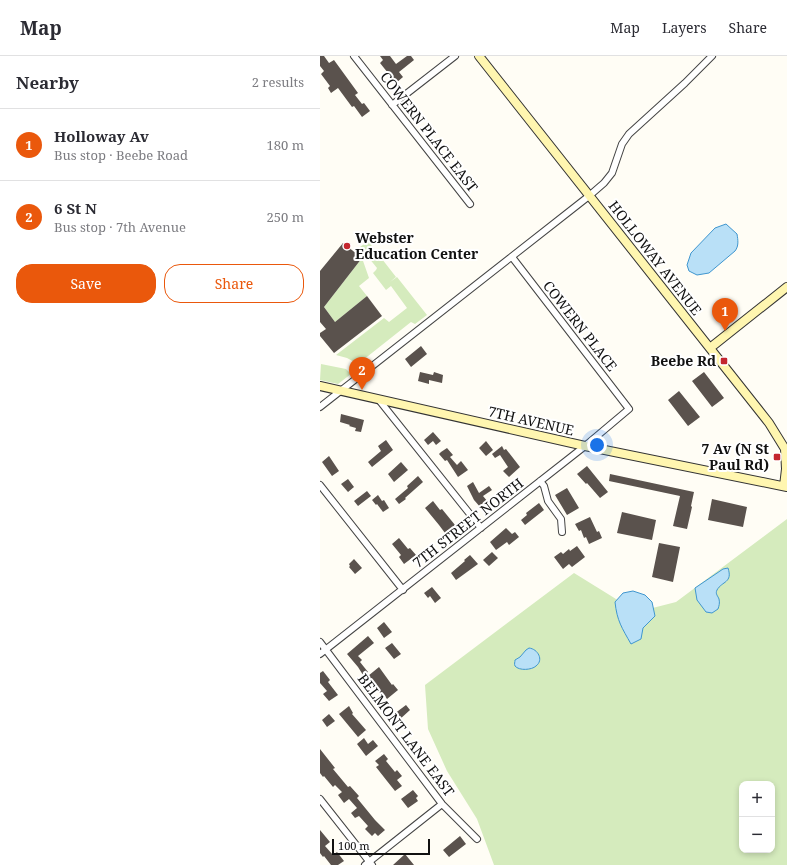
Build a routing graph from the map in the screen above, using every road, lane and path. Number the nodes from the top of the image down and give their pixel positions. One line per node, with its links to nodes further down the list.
1 (354, 56): 5 (street, COWERN PLACE EAST)
2 (455, 56): 5 (street)
3 (479, 56): 6 (street, HOLLOWAY AVENUE)
4 (712, 56): 6 (street)
5 (392, 105): 7 (street, COWERN PLACE EAST)
6 (589, 196): 8 (street); 10 (street, HOLLOWAY AVENUE)
7 (470, 204)
8 (512, 257): 12 (street); 15 (street, COWERN PLACE)
9 (787, 286): 10 (street)
10 (710, 348): 19 (street, HOLLOWAY AVENUE)
11 (320, 386): 12 (street, 7TH AVENUE)
12 (341, 391): 13 (street, 7TH AVENUE); 14 (street)
13 (379, 400): 16 (street, 7TH AVENUE); 20 (street)
14 (320, 407)
15 (629, 409): 16 (street, 7TH STREET NORTH)
16 (584, 446): 17 (street, 7TH STREET NORTH); 19 (street, 7TH AVENUE)
17 (540, 481): 20 (street, 7TH STREET NORTH); 21 (street)
18 (320, 485): 22 (street)
19 (785, 486)
20 (481, 528): 22 (street, 7TH STREET NORTH)
21 (562, 532)
22 (403, 590): 24 (street, 7TH STREET NORTH)
23 (320, 642): 24 (street, BELMONT LANE EAST)
24 (326, 650): 25 (street, 7TH STREET NORTH); 27 (street, BELMONT LANE EAST)
25 (320, 654)
26 (320, 799): 29 (street)
27 (442, 804): 28 (street, BELMONT LANE EAST); 29 (street)
28 (477, 839)
29 (368, 864)

